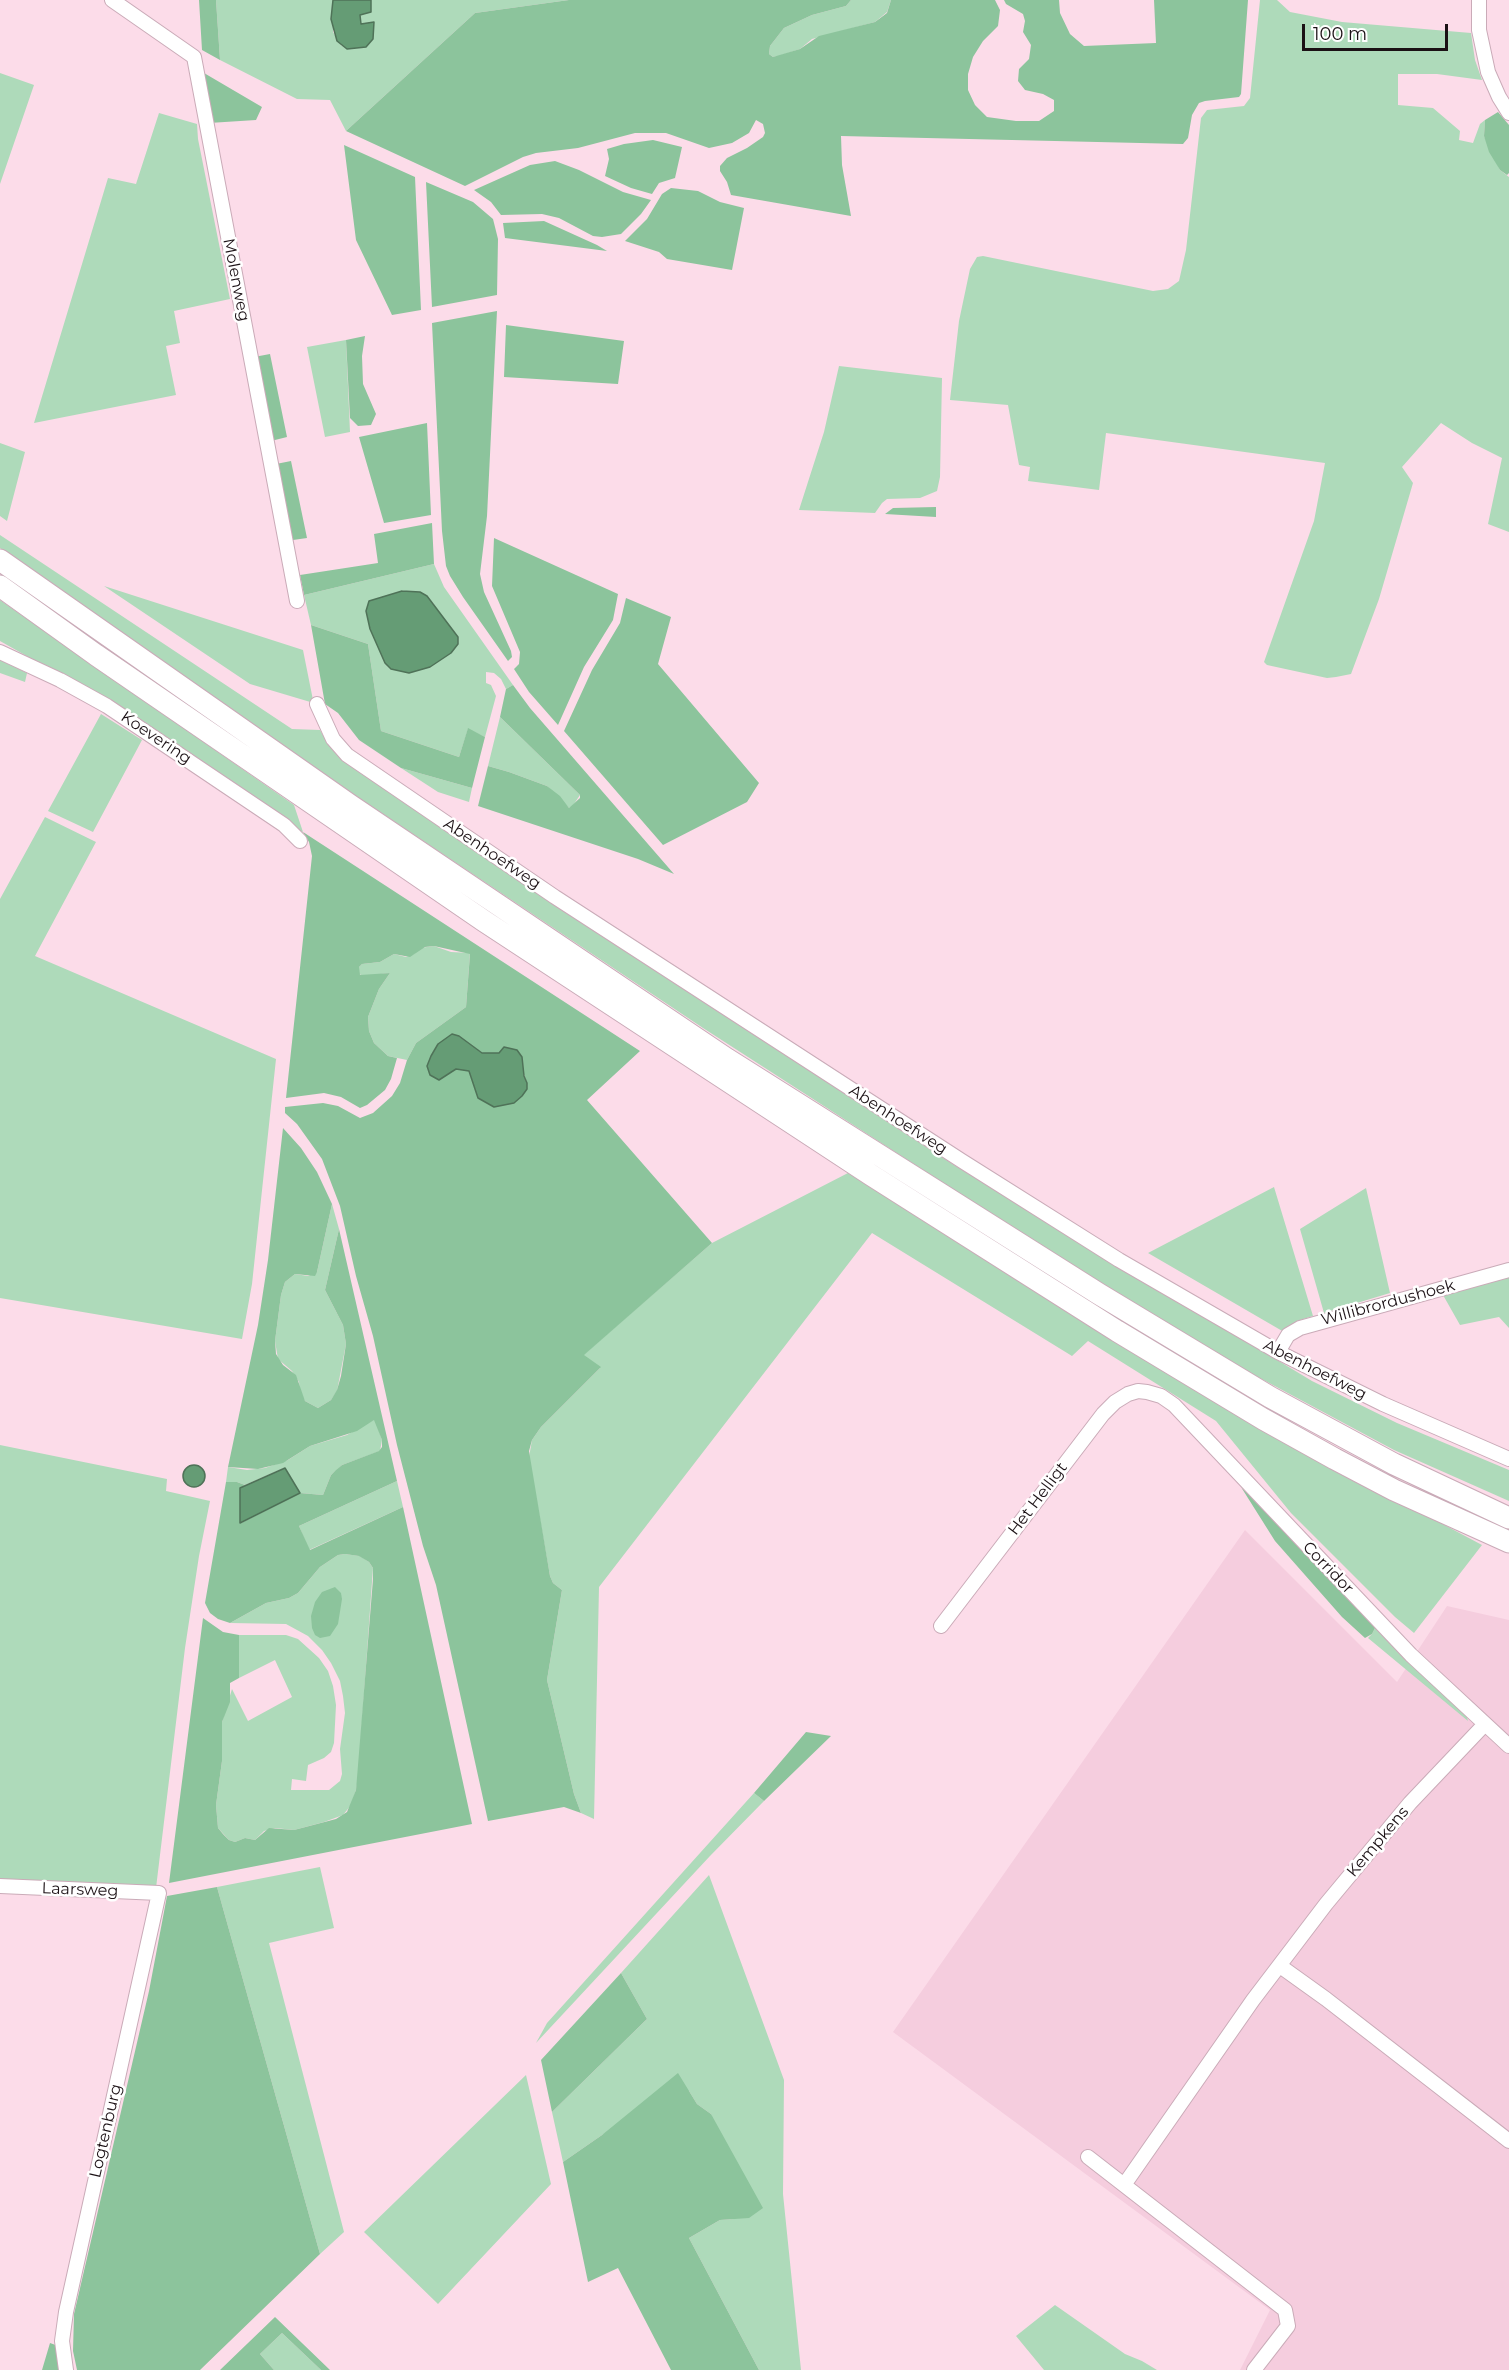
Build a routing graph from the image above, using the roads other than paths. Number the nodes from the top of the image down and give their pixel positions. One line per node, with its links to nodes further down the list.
1 (112, 0): 6 (street, Molenweg)
2 (1479, 0): 3 (street)
3 (1509, 113)
4 (0, 560): 14 (highway)
5 (0, 586): 15 (highway)
6 (297, 601)
7 (0, 652): 9 (street, Koevering)
8 (317, 704): 11 (street, Abenhoefweg)
9 (300, 841)
10 (1509, 1270): 11 (street, Willibrordushoek)
11 (1278, 1352): 13 (street, Abenhoefweg)
12 (1147, 1392): 16 (street, Het Helligt); 17 (street, Corridor)
13 (1509, 1459)
14 (1509, 1518)
15 (1509, 1542)
16 (941, 1626)
17 (1485, 1724): 18 (street, Corridor); 21 (street, Kempkens)
18 (1509, 1746)
19 (0, 1886): 20 (street, Laarsweg)
20 (159, 1893): 25 (street, Logtenburg)
21 (1280, 1966): 22 (street); 24 (street, Kempkens)
22 (1509, 2141)
23 (1088, 2157): 24 (street)
24 (1124, 2185): 26 (street)
25 (66, 2370)
26 (1254, 2370)

